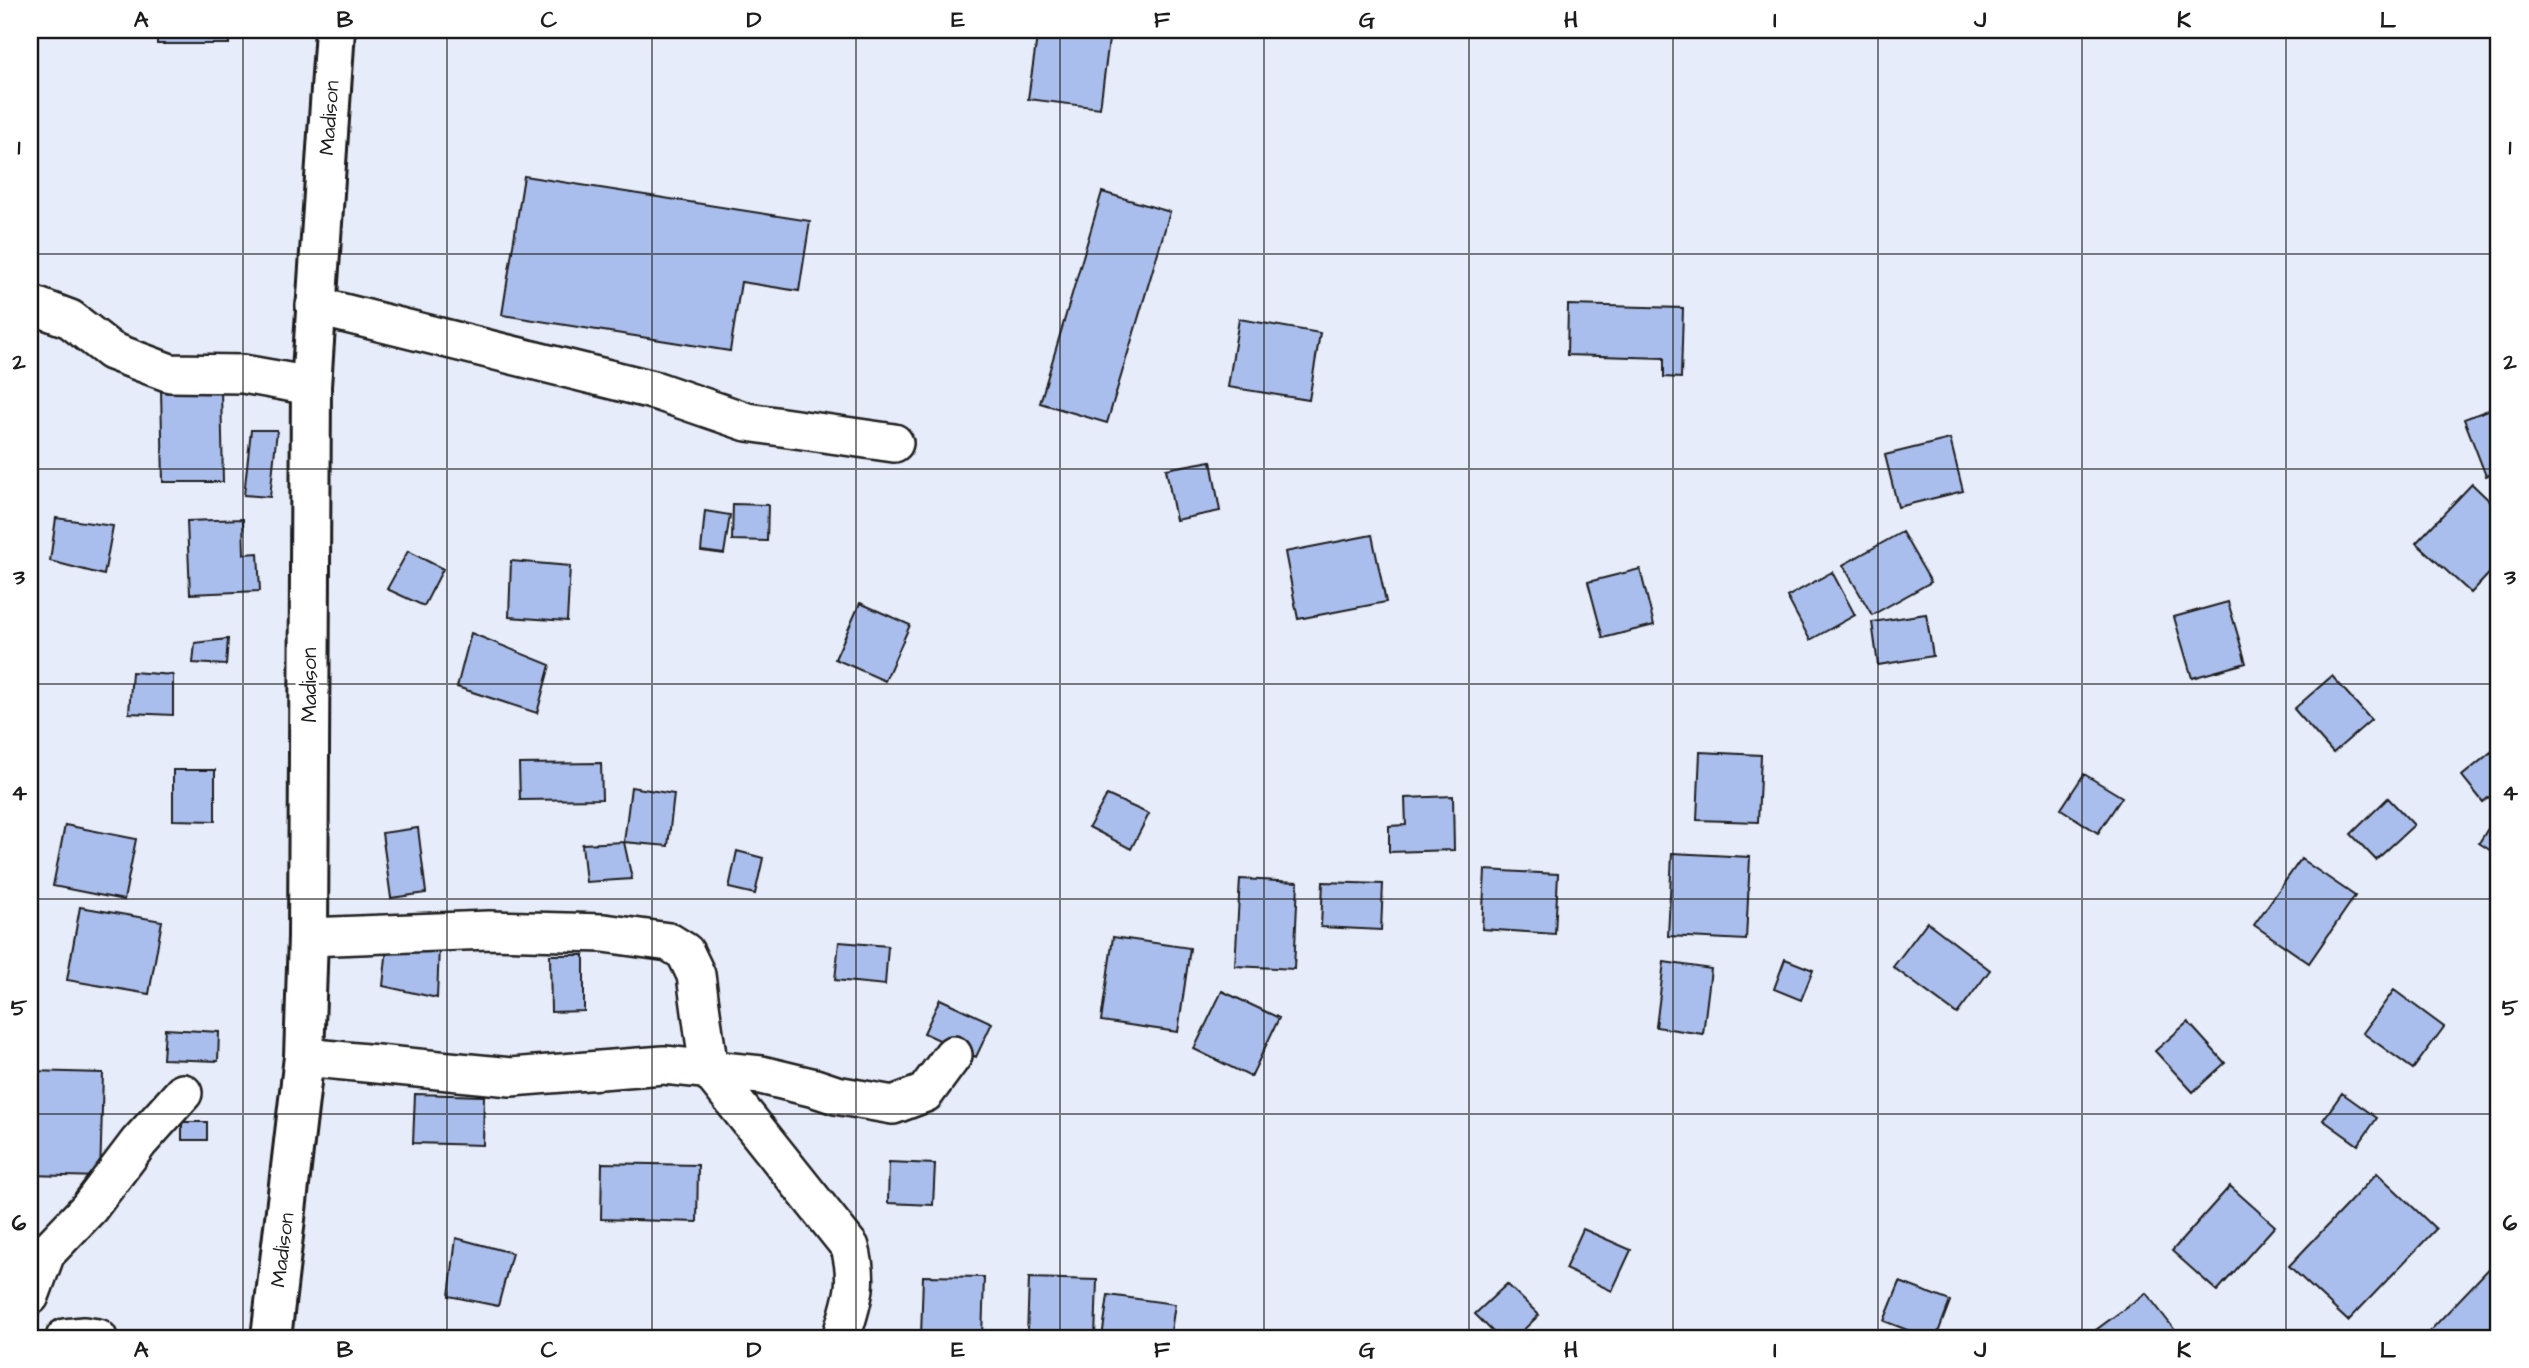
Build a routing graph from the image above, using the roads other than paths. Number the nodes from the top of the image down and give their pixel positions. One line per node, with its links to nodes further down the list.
1 (335, 30): 3 (street, Madison)
2 (30, 304): 4 (street)
3 (315, 306): 4 (street, Madison); 5 (street)
4 (311, 386): 6 (street, Madison)
5 (894, 443)
6 (308, 937): 8 (street, Madison); 9 (street)
7 (953, 1055): 9 (street)
8 (304, 1057): 9 (street); 14 (street, Madison)
9 (709, 1070): 15 (street)
10 (183, 1093): 11 (street)
11 (30, 1296)
12 (65, 1338): 13 (street)
13 (97, 1338)
14 (271, 1338)
15 (841, 1338)

